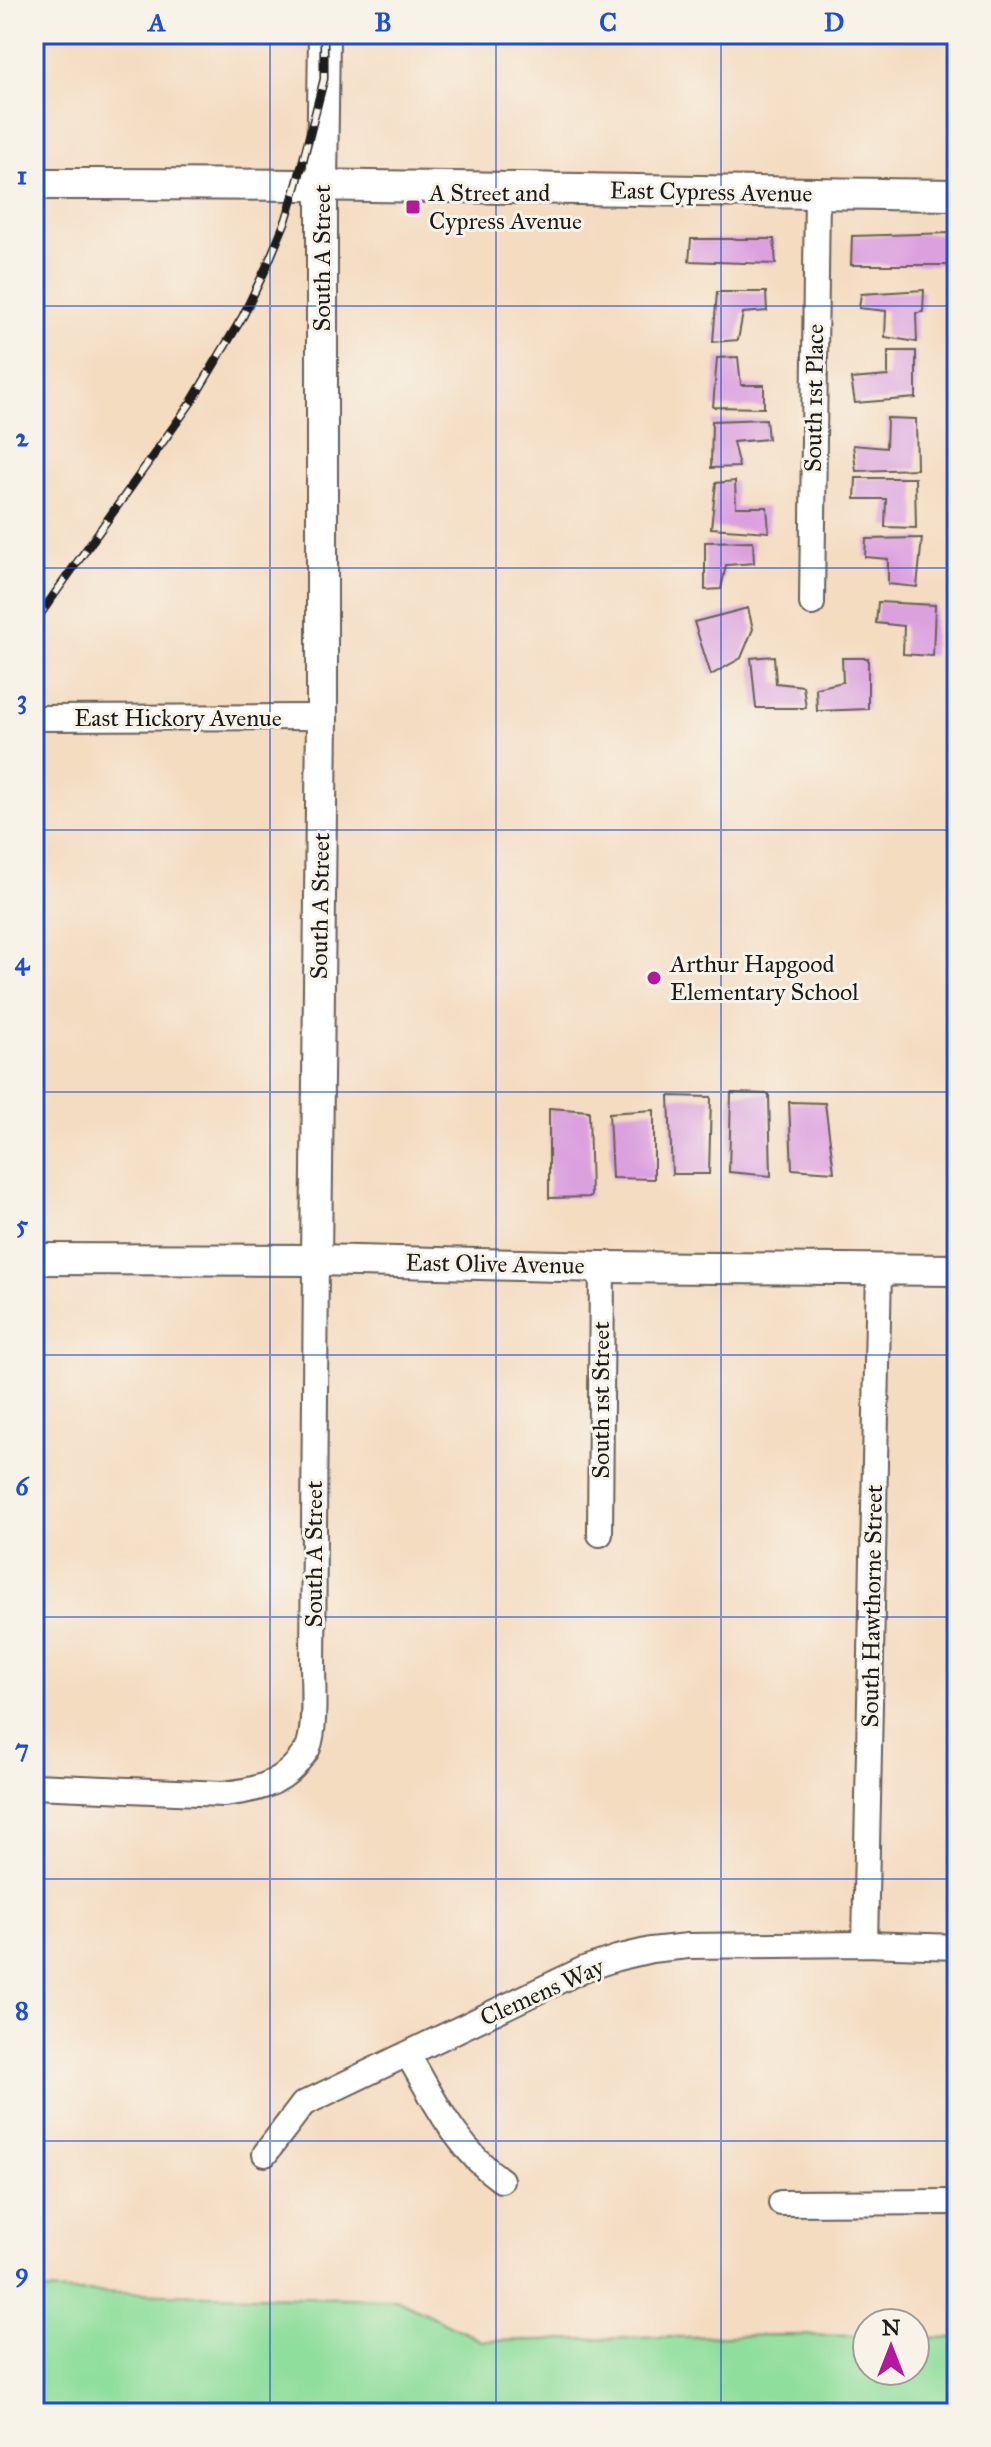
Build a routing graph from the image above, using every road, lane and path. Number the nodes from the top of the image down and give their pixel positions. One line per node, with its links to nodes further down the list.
1 (324, 34): 3 (street, South A Street)
2 (34, 184): 3 (street, East Cypress Avenue)
3 (322, 184): 4 (street, East Cypress Avenue); 7 (street, South A Street)
4 (817, 193): 5 (street, East Cypress Avenue); 6 (street, South 1st Place)
5 (957, 195)
6 (812, 603)
7 (322, 717): 8 (street, East Hickory Avenue); 10 (street, South A Street)
8 (34, 718)
9 (34, 1259): 10 (street, East Olive Avenue)
10 (316, 1260): 11 (street, East Olive Avenue); 15 (street, South A Street)
11 (602, 1267): 12 (street, East Olive Avenue); 14 (street, South 1st Street)
12 (879, 1269): 13 (street, East Olive Avenue); 16 (street, South Hawthorne Street)
13 (957, 1270)
14 (600, 1534)
15 (34, 1786)
16 (865, 1944): 17 (street, Clemens Way); 18 (street, Clemens Way)
17 (957, 1947)
18 (408, 2055): 19 (street, Clemens Way); 20 (street)
19 (265, 2154)
20 (501, 2180)
21 (957, 2202): 22 (street)
22 (781, 2203)

